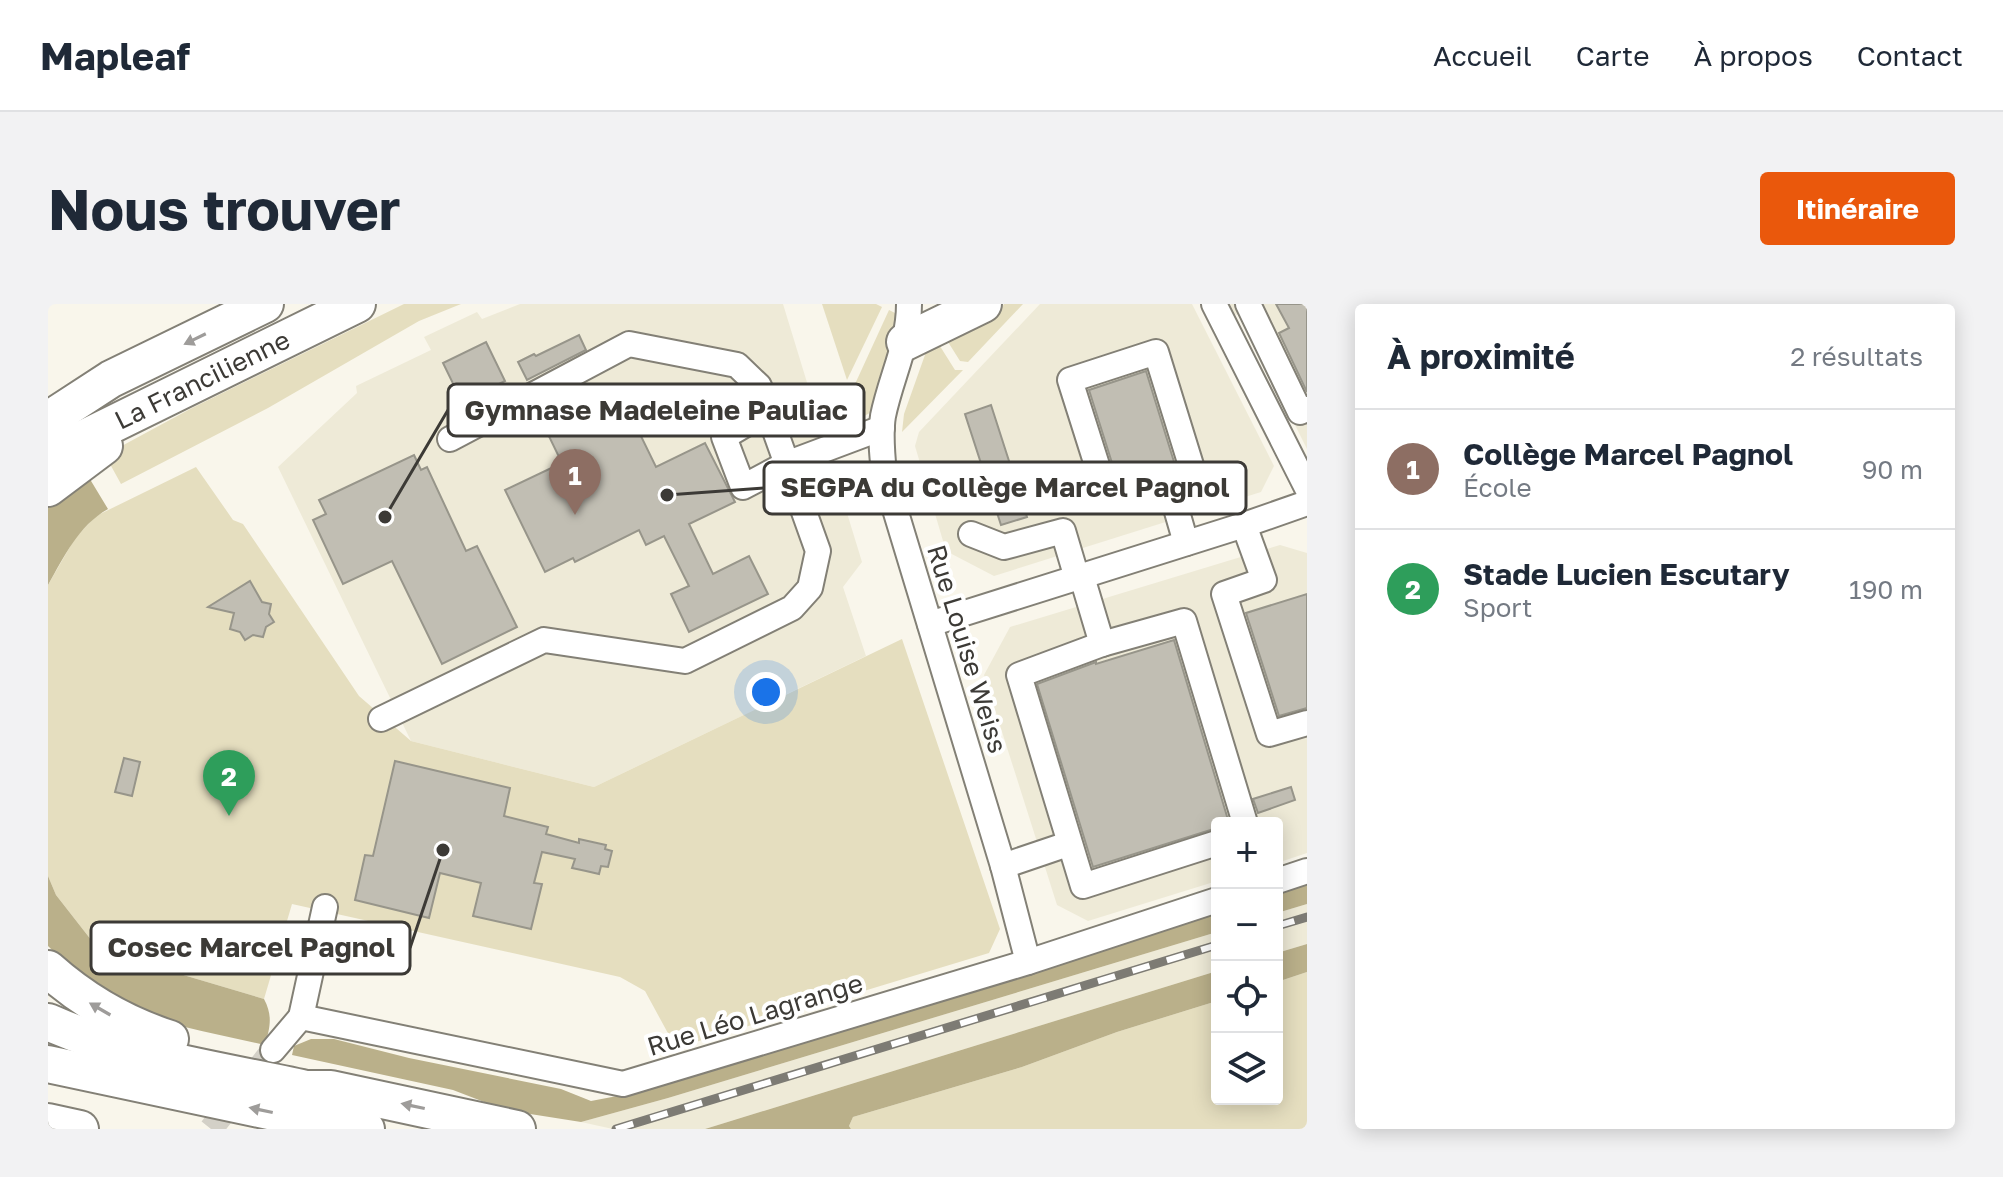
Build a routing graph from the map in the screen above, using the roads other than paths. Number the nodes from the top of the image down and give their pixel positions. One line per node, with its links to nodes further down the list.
1 (265, 304): 9 (highway, La Francilienne, one-way to 9)
2 (357, 304): 10 (highway, La Francilienne)
3 (909, 304): 8 (street, Rue Louise Weiss)
4 (945, 304): 7 (highway)
5 (1214, 304): 21 (street)
6 (1248, 304): 11 (street)
7 (982, 305): 8 (highway)
8 (905, 342): 15 (street, Rue Louise Weiss)
9 (111, 379): 13 (highway); 14 (highway, La Francilienne)
10 (188, 386): 17 (highway, La Francilienne); 20 (highway)
11 (1307, 409)
12 (768, 411): 16 (street); 18 (street); 18 (street)
13 (48, 413)
14 (48, 420)
15 (882, 428): 18 (street); 27 (street, Rue Louise Weiss)
16 (450, 439)
17 (48, 456)
18 (786, 464): 29 (street)
19 (1169, 484): 19 (street); 25 (street)
20 (48, 488)
21 (1307, 488)
22 (1307, 503): 23 (street)
23 (1244, 525): 25 (street); 30 (street)
24 (971, 534): 26 (street)
25 (1186, 543): 26 (street)
26 (1079, 577): 27 (street); 28 (street)
27 (930, 624): 34 (street, Rue Louise Weiss)
28 (1102, 644): 31 (street); 32 (street)
29 (381, 719)
30 (1307, 723)
31 (1243, 817)
32 (1068, 844): 33 (street); 34 (street)
33 (1211, 845)
34 (1003, 866): 39 (street, Rue Louise Weiss)
35 (1307, 871): 36 (street)
36 (1283, 879)
37 (1211, 902): 39 (street, Rue Léo Lagrange)
38 (325, 907): 41 (street)
39 (1028, 962): 41 (street, Rue Léo Lagrange)
40 (48, 969): 45 (highway, one-way to 40)
41 (301, 1017): 43 (street)
42 (48, 1022): 45 (highway)
43 (273, 1050)
44 (48, 1064): 48 (highway, one-way to 44)
45 (331, 1089): 49 (highway, one-way to 45)
46 (48, 1122): 47 (highway)
47 (80, 1129)
48 (366, 1129)
49 (517, 1129)

